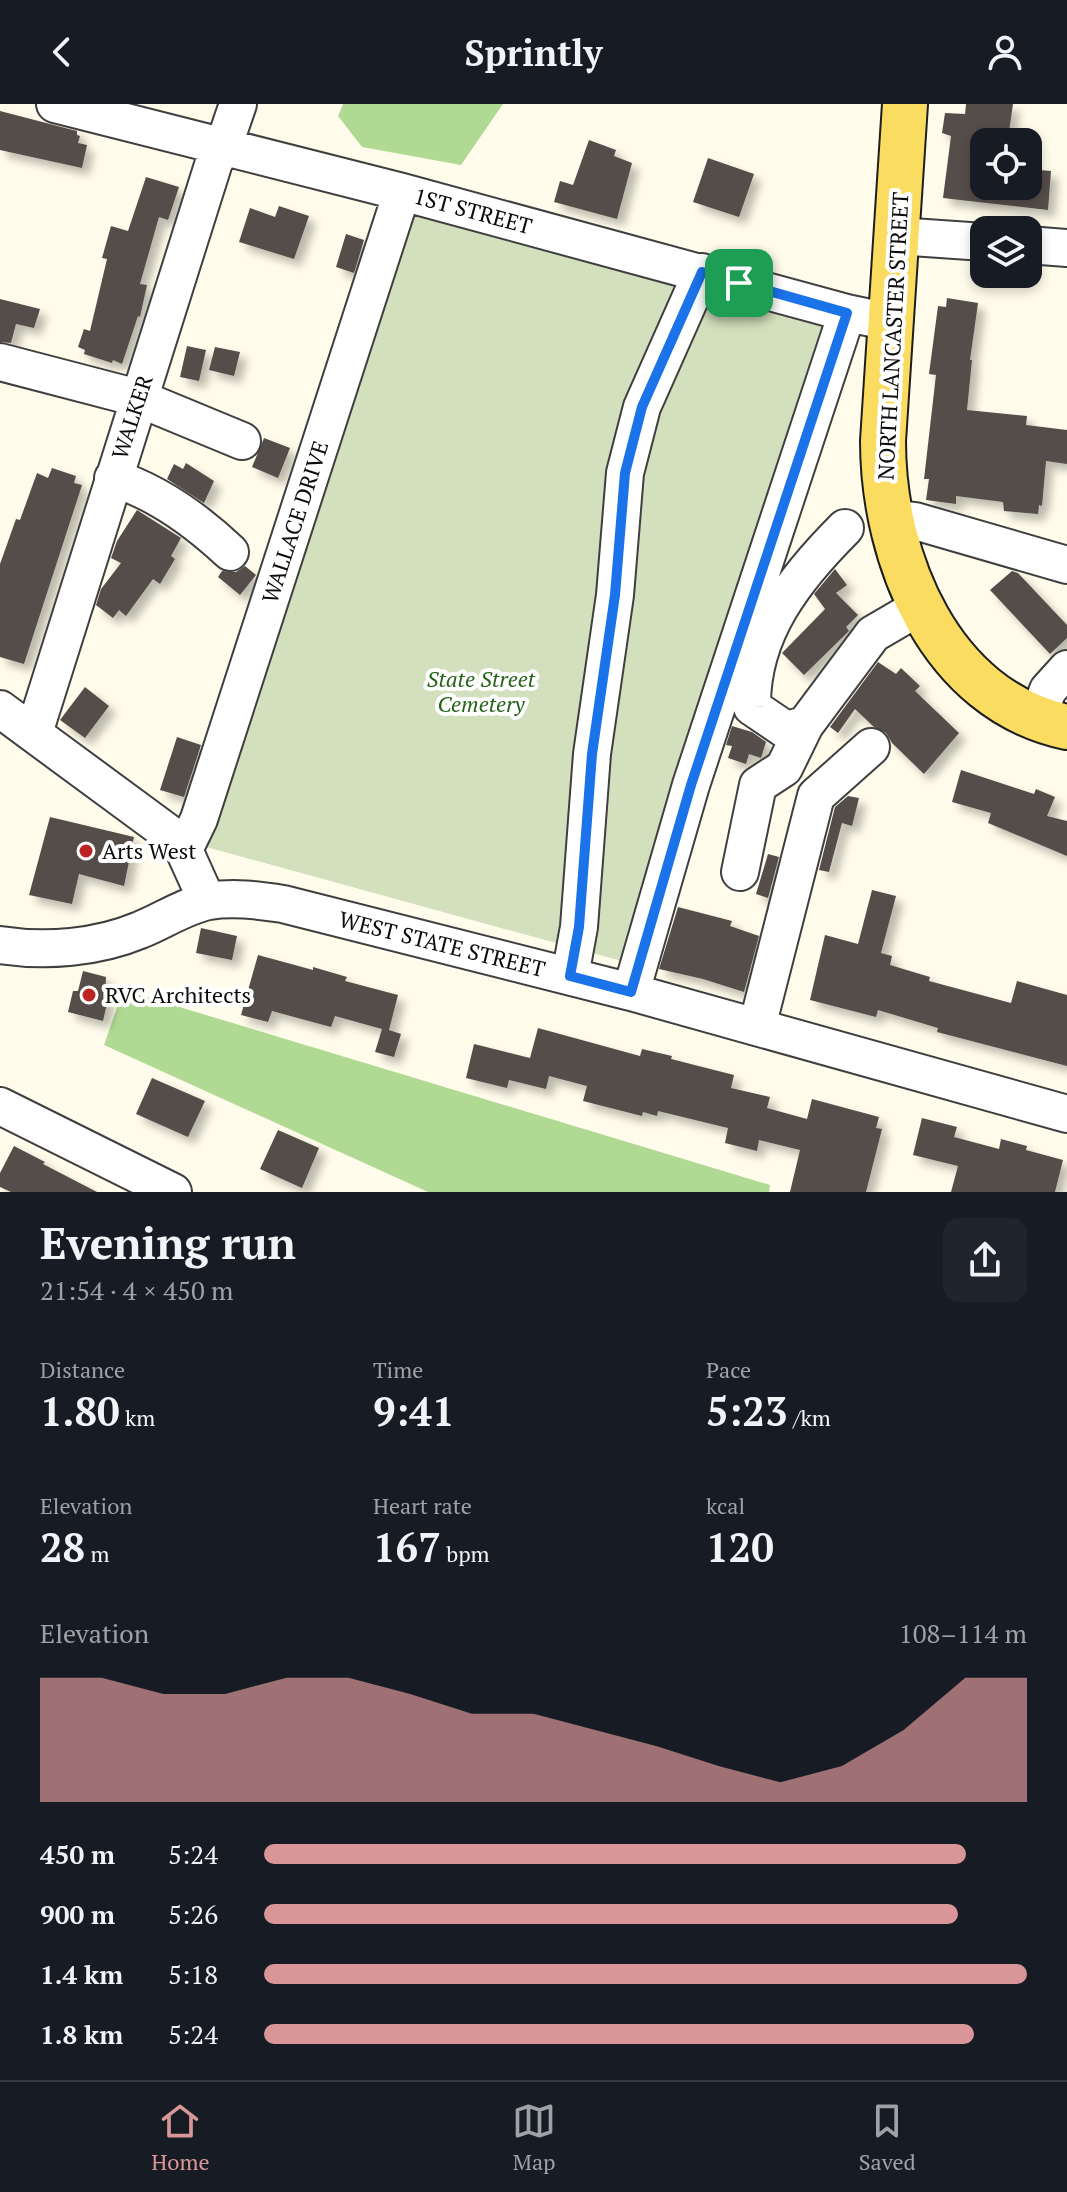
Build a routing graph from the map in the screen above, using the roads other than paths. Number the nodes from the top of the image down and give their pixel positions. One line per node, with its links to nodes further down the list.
1 (55, 104): 4 (street, 1ST STREET)
2 (238, 104): 4 (street, WALKER)
3 (905, 104): 6 (main road, NORTH LANCASTER STREET)
4 (224, 145): 5 (street, 1ST STREET); 14 (street, WALKER)
5 (402, 192): 10 (street, 1ST STREET); 28 (street, WALLACE DRIVE)
6 (897, 236): 7 (street); 12 (main road, NORTH LANCASTER STREET)
7 (970, 241)
8 (1042, 246): 9 (street)
9 (1067, 248)
10 (702, 272): 11 (street, 1ST STREET); 32 (street)
11 (847, 313): 12 (street, 1ST STREET); 33 (street)
12 (890, 322): 17 (main road, NORTH LANCASTER STREET)
13 (0, 362): 14 (street)
14 (138, 398): 15 (street); 16 (street, WALKER)
15 (242, 441)
16 (113, 478): 19 (street); 26 (street, WALKER)
17 (890, 518): 20 (street); 21 (main road, NORTH LANCASTER STREET)
18 (845, 528): 25 (street)
19 (230, 552)
20 (1067, 565)
21 (921, 606): 24 (main road, NORTH LANCASTER STREET); 25 (street)
22 (1067, 669): 24 (street)
23 (0, 709): 26 (street)
24 (1052, 723)
25 (805, 725): 29 (street)
26 (34, 733): 28 (street)
27 (871, 747): 34 (street)
28 (184, 850): 30 (street)
29 (740, 872)
30 (207, 901): 31 (street, WEST STATE STREET); 32 (street, WEST STATE STREET)
31 (0, 945)
32 (570, 976): 33 (street, WEST STATE STREET)
33 (631, 992): 34 (street, WEST STATE STREET)
34 (757, 1027): 36 (street, WEST STATE STREET)
35 (0, 1106): 37 (street)
36 (1067, 1114)
37 (173, 1192)

